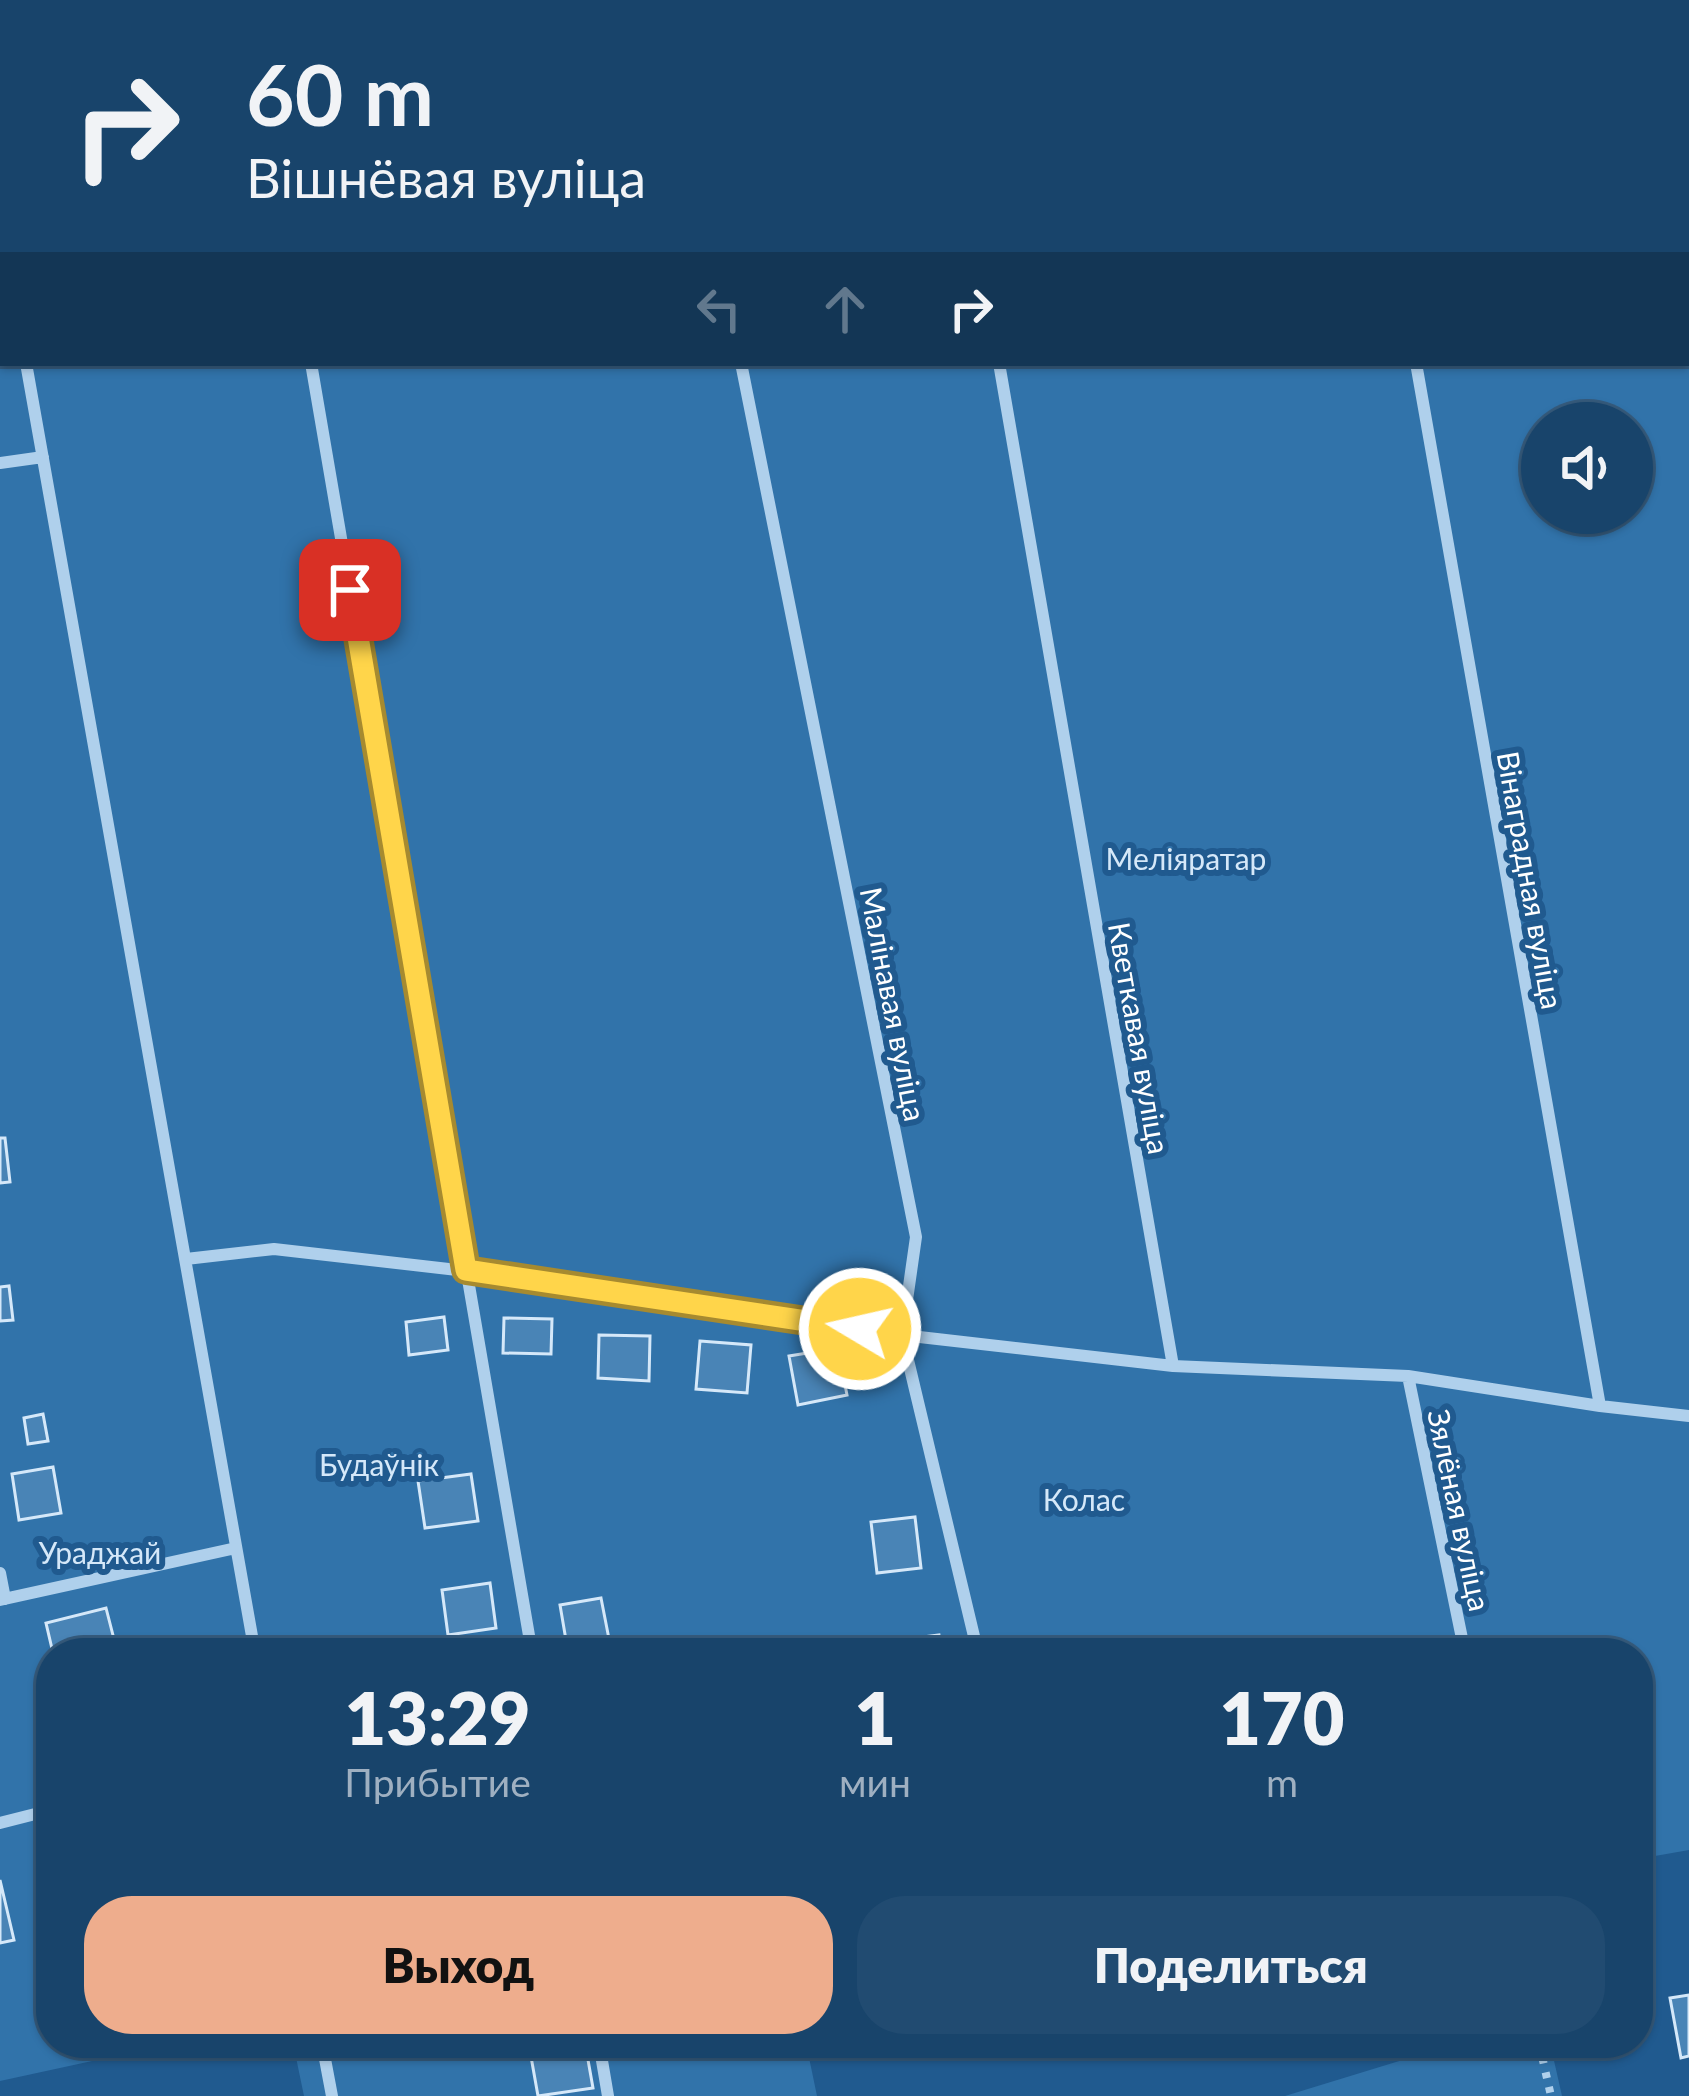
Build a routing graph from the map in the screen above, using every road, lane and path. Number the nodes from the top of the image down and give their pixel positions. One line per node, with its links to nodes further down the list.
1 (27, 366): 6 (street)
2 (312, 366): 9 (street)
3 (741, 366): 10 (street, Малінавая вуліца)
4 (1000, 366): 11 (street, Кветкавая вуліца)
5 (1417, 366): 13 (street, Вінаградная вуліца)
6 (43, 457): 7 (street); 8 (street)
7 (0, 463)
8 (186, 1259): 9 (street); 15 (street)
9 (466, 1270): 10 (street); 19 (street)
10 (902, 1335): 11 (street); 20 (street, Малінавая вуліца)
11 (1173, 1366): 12 (street)
12 (1408, 1376): 13 (street); 21 (street, Зялёная вуліца)
13 (1600, 1406): 14 (street)
14 (1689, 1416)
15 (236, 1548): 17 (street); 18 (street)
16 (0, 1573): 17 (street)
17 (3, 1600)
18 (252, 1638)
19 (529, 1638)
20 (974, 1638)
21 (1462, 1638)
22 (36, 1814): 23 (street)
23 (0, 1823)
24 (325, 2058): 27 (street)
25 (602, 2058): 28 (street)
26 (1542, 2058): 29 (path)
27 (332, 2096)
28 (608, 2096)
29 (1551, 2096)

